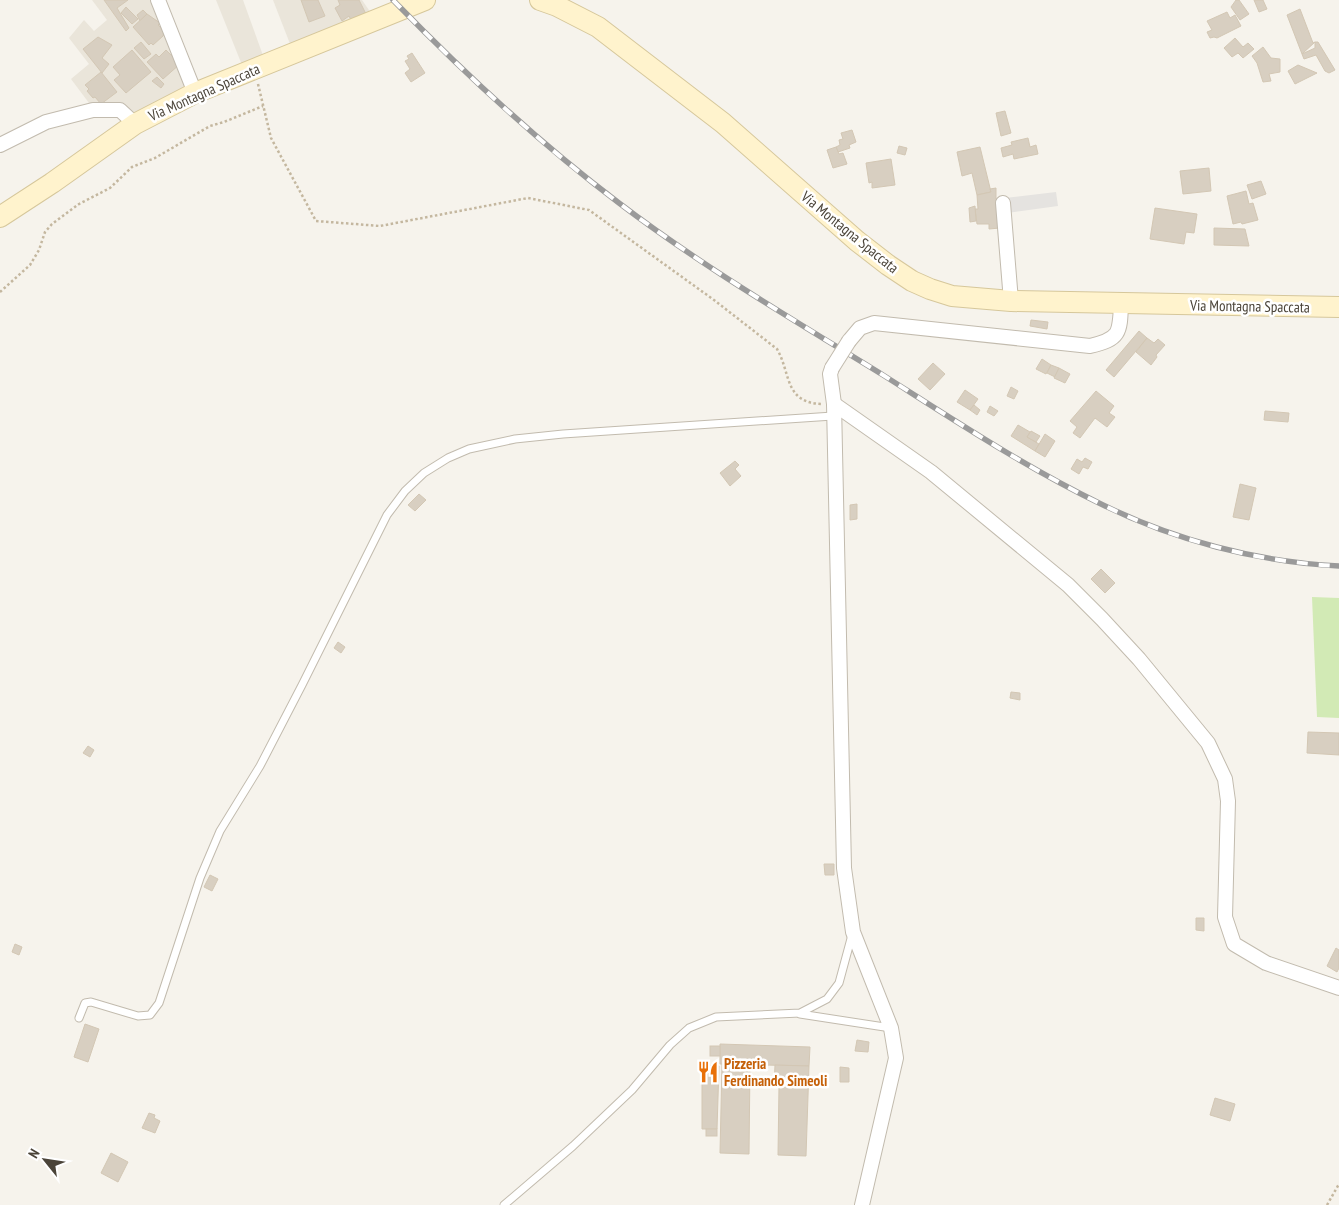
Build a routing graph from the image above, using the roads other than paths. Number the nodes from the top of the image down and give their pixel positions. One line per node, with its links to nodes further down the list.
1 (158, 0): 4 (street)
2 (424, 0): 4 (main road, Via Montagna Spaccata)
3 (540, 0): 9 (main road, Via Montagna Spaccata)
4 (195, 93): 5 (main road, Via Montagna Spaccata)
5 (134, 124): 6 (street); 8 (main road, Via Montagna Spaccata)
6 (0, 145)
7 (1003, 203): 9 (street)
8 (0, 216)
9 (1011, 301): 10 (main road, Via Montagna Spaccata)
10 (1121, 304): 11 (main road, Via Montagna Spaccata); 12 (street, bridge)
11 (1339, 307)
12 (833, 410): 13 (street); 14 (street); 16 (lane)
13 (853, 932): 15 (lane); 17 (street)
14 (1339, 988)
15 (800, 1014): 17 (lane); 18 (lane)
16 (79, 1018)
17 (891, 1028): 19 (street)
18 (504, 1205)
19 (862, 1205)

